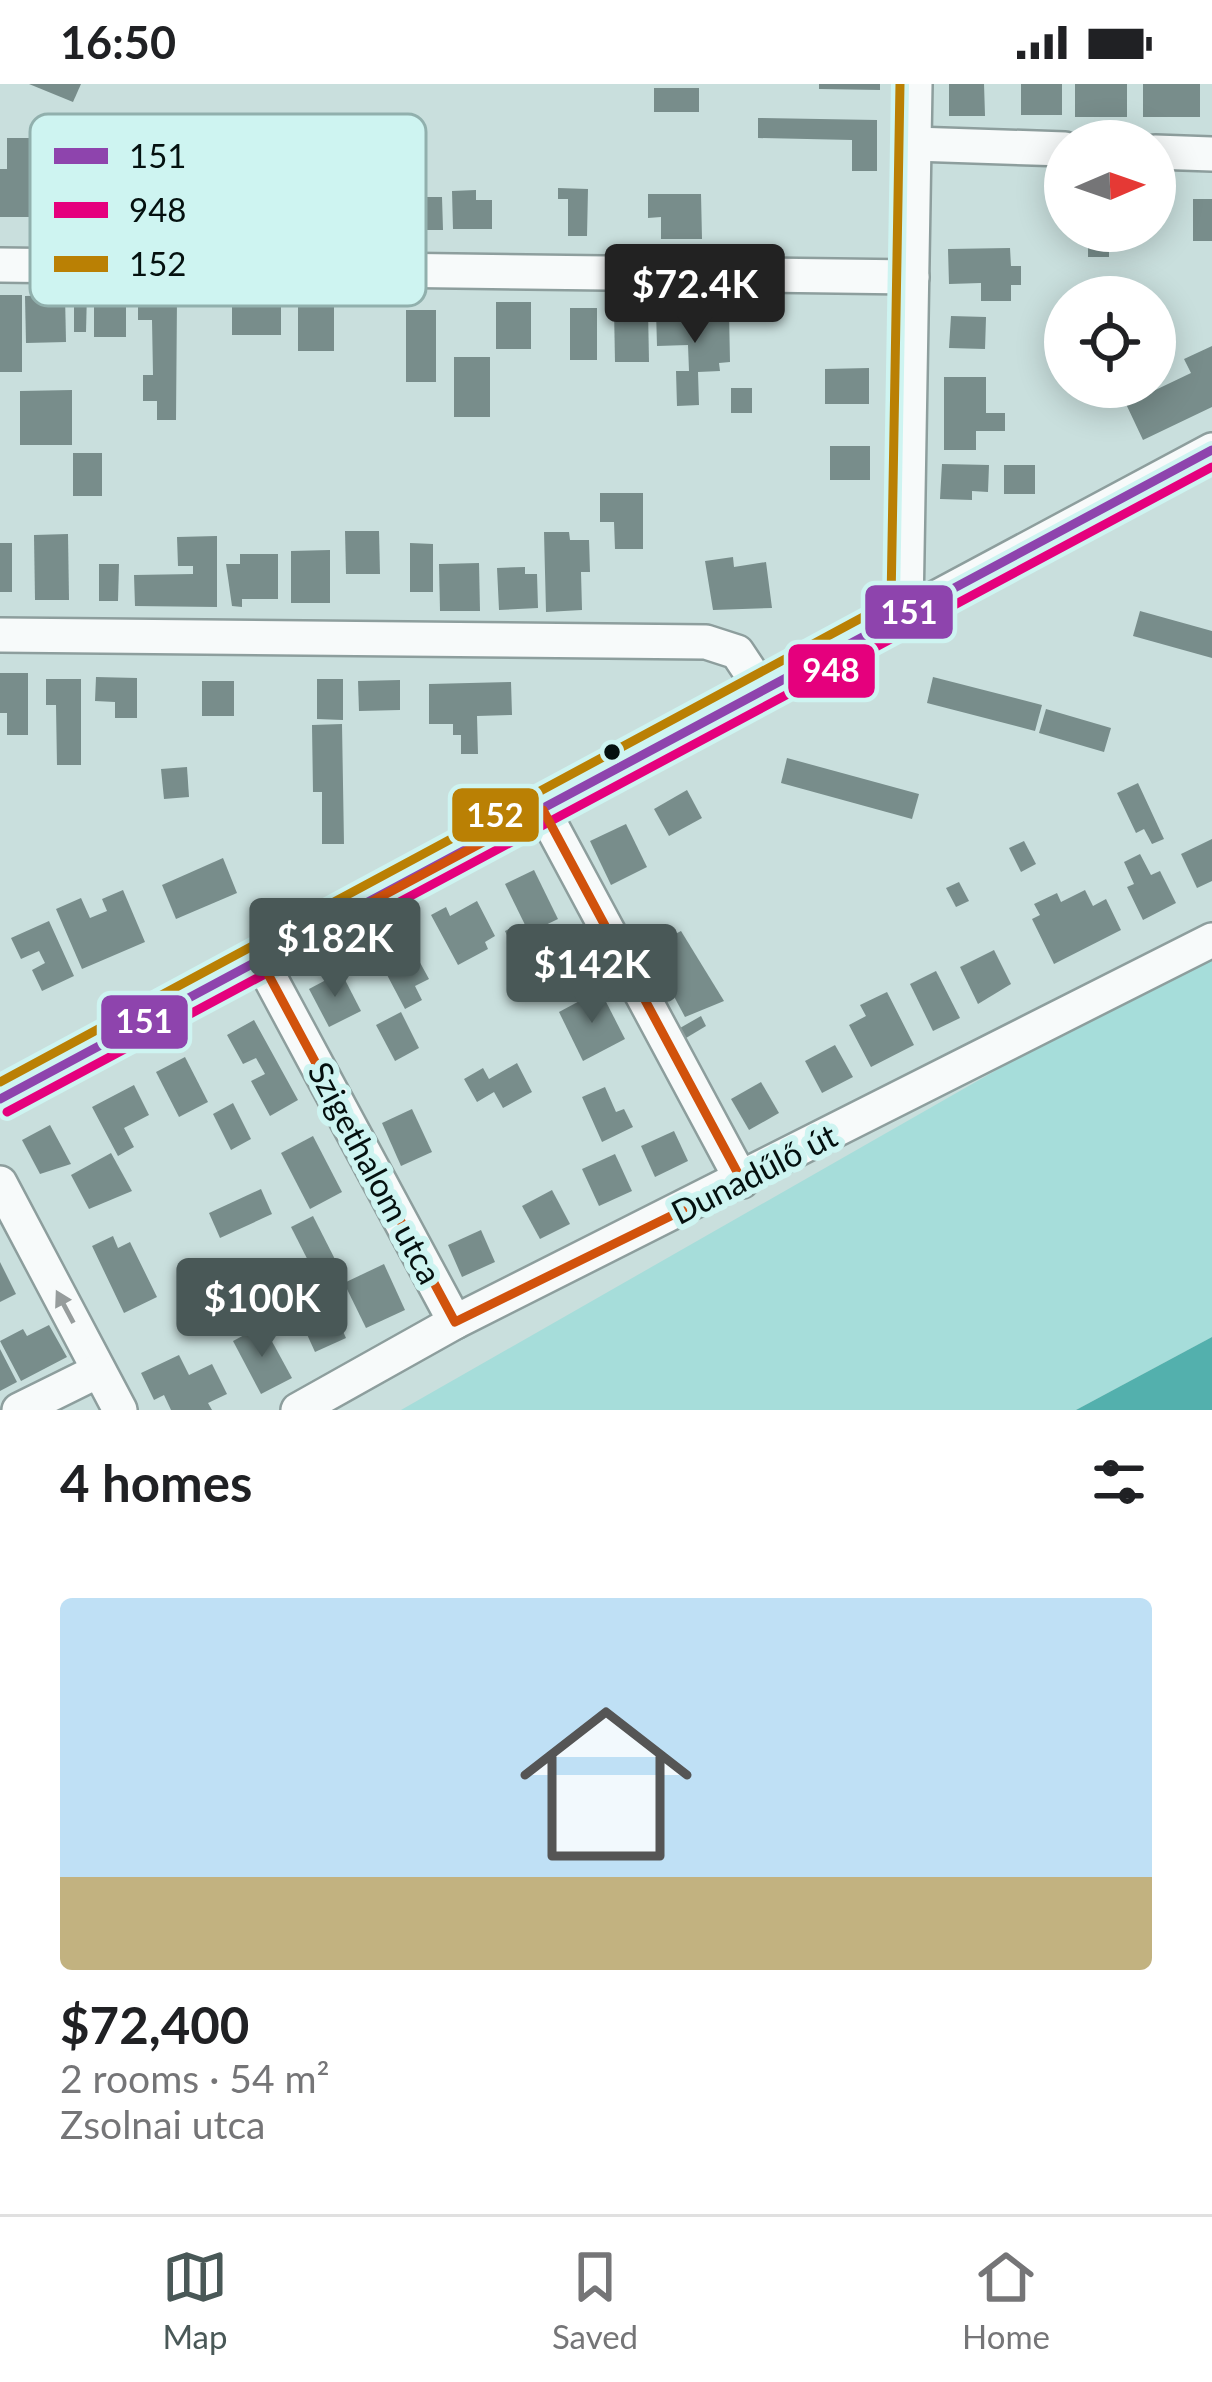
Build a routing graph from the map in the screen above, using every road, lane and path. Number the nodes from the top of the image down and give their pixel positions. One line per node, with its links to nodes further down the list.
1 (915, 84): 2 (street)
2 (914, 144): 3 (street); 9 (street)
3 (1044, 148)
4 (1176, 153): 5 (street)
5 (1212, 154)
6 (0, 265): 7 (street)
7 (30, 265)
8 (426, 271): 9 (street)
9 (912, 277): 11 (street)
10 (1212, 450): 11 (street)
11 (907, 611): 13 (street)
12 (0, 635): 13 (street)
13 (763, 692): 14 (street)
14 (543, 809): 16 (street); 18 (street)
15 (1212, 940): 18 (street, Dunadűlő út)
16 (261, 961): 17 (street); 20 (street, Szigethalom utca)
17 (0, 1099)
18 (742, 1181): 20 (street, Dunadűlő út)
19 (0, 1183): 21 (street, one-way to 19)
20 (455, 1322): 24 (street, Dunadűlő út)
21 (98, 1371): 22 (street); 23 (street)
22 (19, 1410)
23 (120, 1410)
24 (298, 1410)

